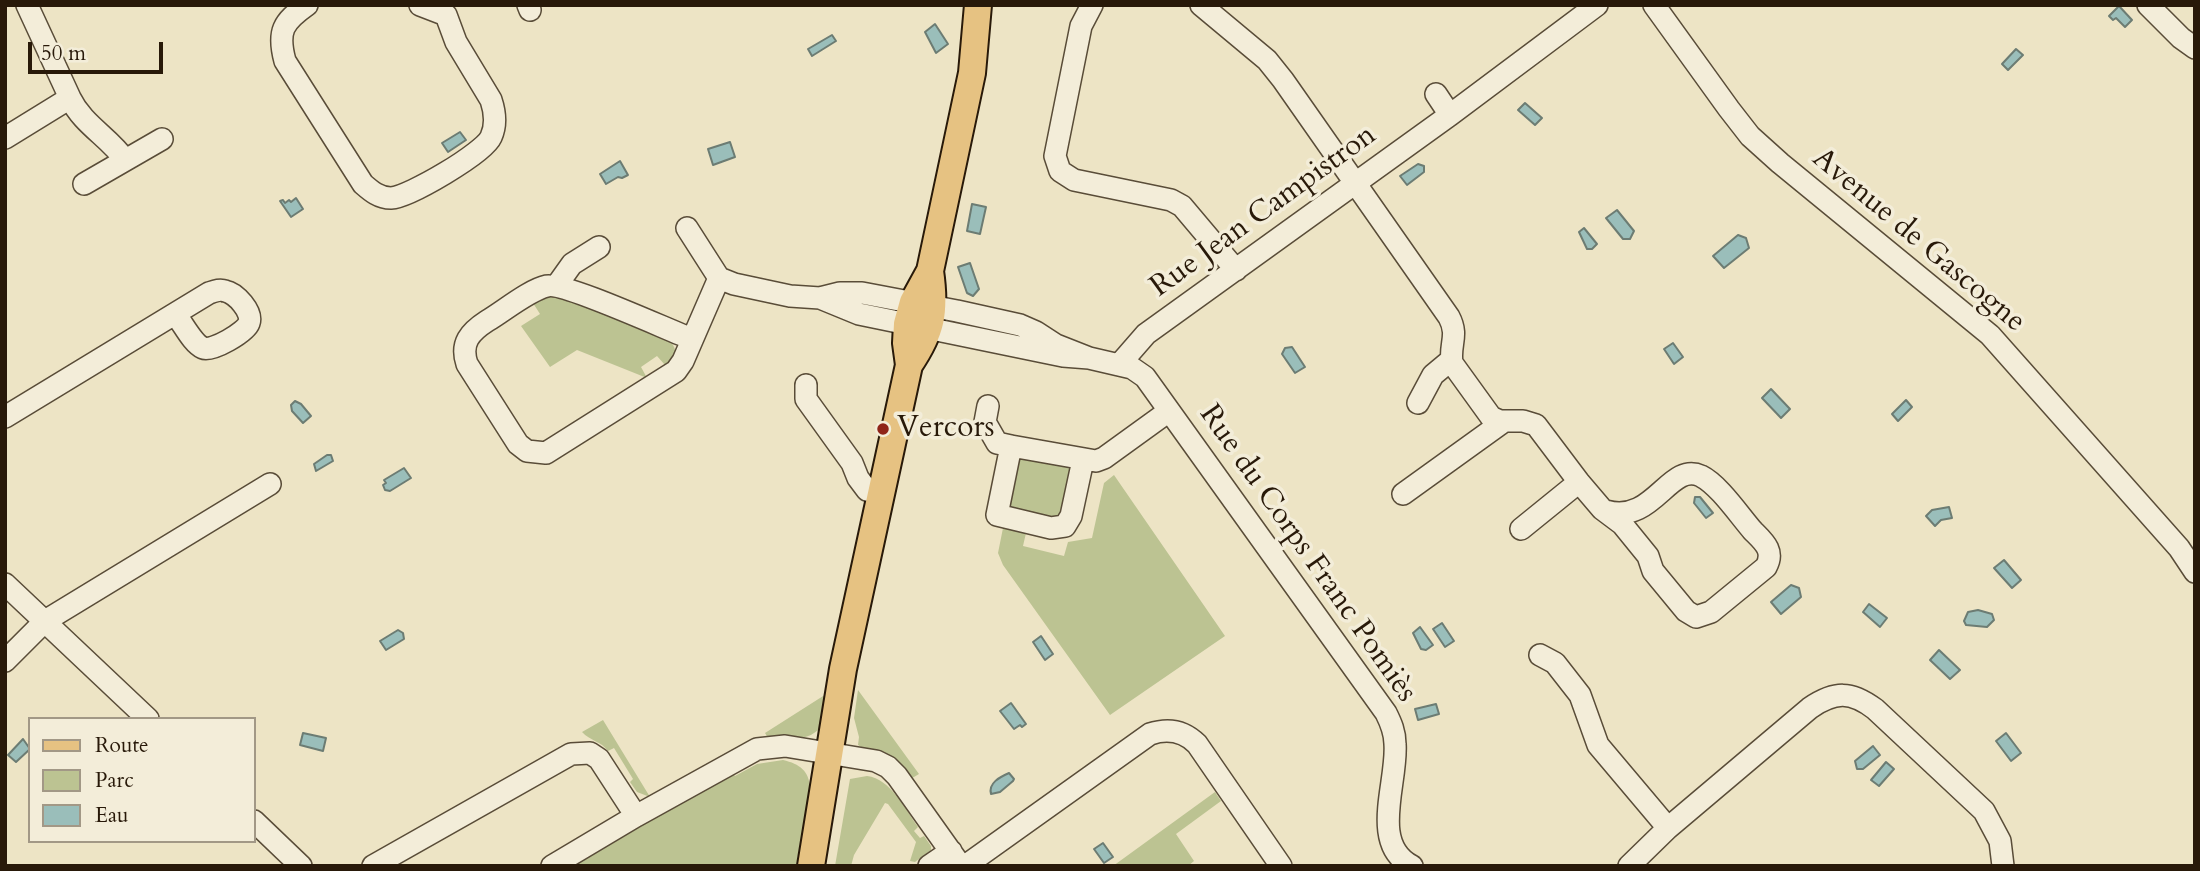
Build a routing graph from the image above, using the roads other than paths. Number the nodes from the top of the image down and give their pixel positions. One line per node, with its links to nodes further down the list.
1 (27, 5): 13 (street)
2 (307, 5): 10 (street)
3 (420, 5): 10 (street)
4 (978, 5): 26 (main road)
5 (1092, 5): 22 (street)
6 (1201, 5): 19 (street)
7 (1597, 5): 14 (street, Rue Jean Campistron)
8 (1654, 5): 44 (street, Avenue de Gascogne)
9 (2148, 5): 11 (street)
10 (453, 10)
11 (2195, 48)
12 (1436, 94): 14 (street)
13 (70, 98): 15 (street); 17 (street)
14 (1450, 115): 19 (street, Rue Jean Campistron)
15 (5, 138)
16 (162, 139): 17 (street)
17 (125, 160): 18 (street)
18 (84, 184)
19 (1354, 184): 22 (street, Rue Jean Campistron); 28 (street)
20 (687, 228): 23 (street)
21 (599, 247): 24 (street)
22 (1236, 270): 29 (street, Rue Jean Campistron)
23 (719, 278): 26 (street, Rue du Corps Franc Pomiès); 27 (street)
24 (557, 285): 27 (street); 27 (street)
25 (175, 314): 34 (street)
26 (921, 316): 29 (street, Rue du Corps Franc Pomiès); 40 (main road)
27 (692, 340)
28 (1451, 360): 31 (street); 35 (street)
29 (1119, 365): 33 (street, Rue du Corps Franc Pomiès)
30 (806, 385): 40 (street)
31 (1418, 403)
32 (988, 405): 36 (street)
33 (1169, 411): 37 (street); 62 (street, Rue du Corps Franc Pomiès)
34 (5, 417)
35 (1503, 422): 38 (street); 41 (street)
36 (1011, 446): 37 (street); 37 (street)
37 (1083, 460)
38 (1579, 482): 42 (street); 43 (street)
39 (270, 484): 47 (street)
40 (874, 491): 51 (main road)
41 (1403, 494)
42 (1606, 512): 42 (street)
43 (1521, 529)
44 (2187, 554): 45 (street, Avenue de Gascogne)
45 (2195, 572)
46 (5, 584): 47 (street)
47 (45, 621): 49 (street); 50 (street)
48 (1541, 655): 54 (street)
49 (5, 661)
50 (146, 717)
51 (830, 754): 52 (street); 55 (street); 59 (main road)
52 (635, 816): 57 (street); 58 (street)
53 (256, 823): 56 (street)
54 (1668, 828): 63 (street); 64 (street)
55 (959, 861): 60 (street); 61 (street)
56 (301, 866)
57 (373, 866)
58 (552, 866)
59 (811, 866)
60 (929, 866)
61 (1281, 866)
62 (1412, 866)
63 (1629, 866)
64 (2003, 866)

